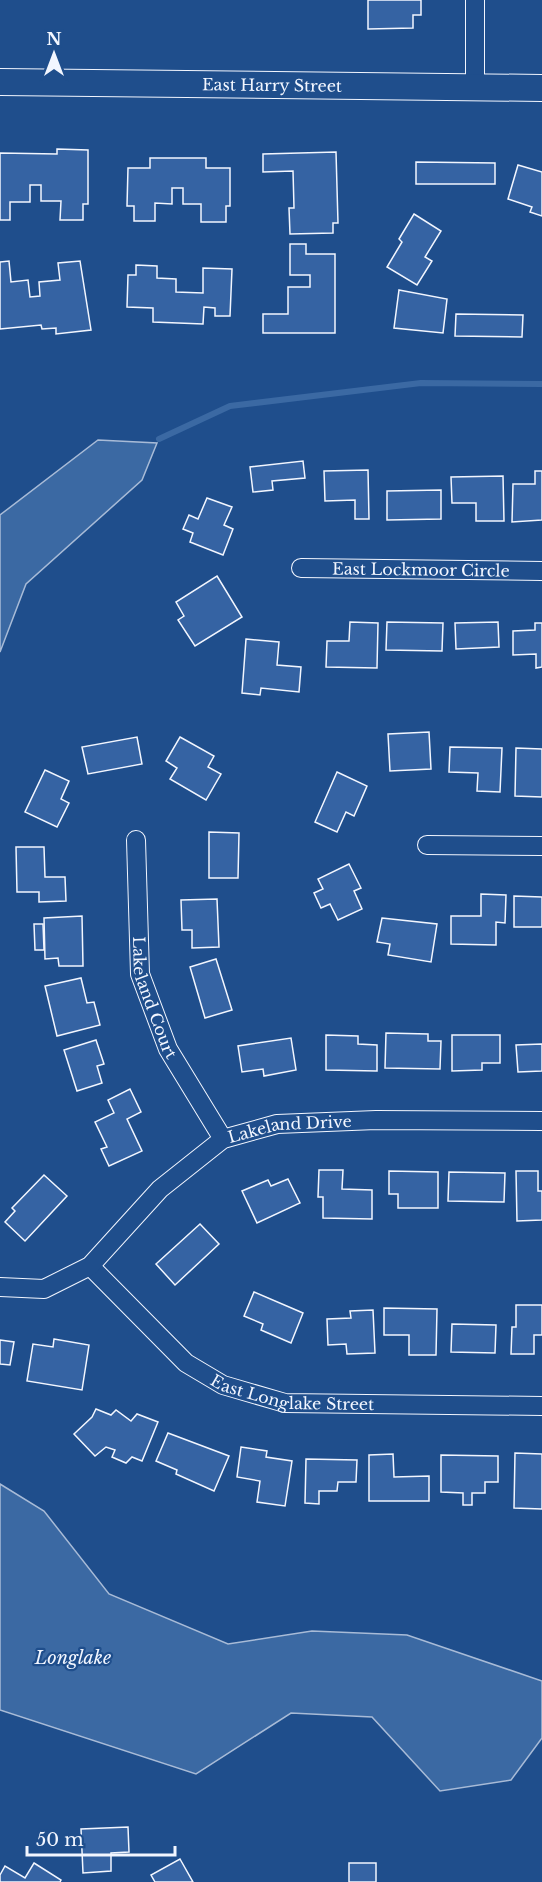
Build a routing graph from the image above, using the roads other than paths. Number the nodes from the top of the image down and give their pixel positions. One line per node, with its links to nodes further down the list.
1 (475, 0): 3 (street)
2 (0, 82): 3 (main road, East Harry Street)
3 (475, 87): 4 (main road, East Harry Street)
4 (542, 88)
5 (301, 568): 6 (street, East Lockmoor Circle)
6 (542, 571)
7 (136, 840): 11 (street, Lakeland Court)
8 (427, 845): 9 (street)
9 (542, 846)
10 (542, 1121): 11 (street, Lakeland Drive)
11 (224, 1139): 12 (street, Lakeland Drive)
12 (90, 1266): 13 (street); 14 (street, East Longlake Street)
13 (0, 1287)
14 (542, 1406)

